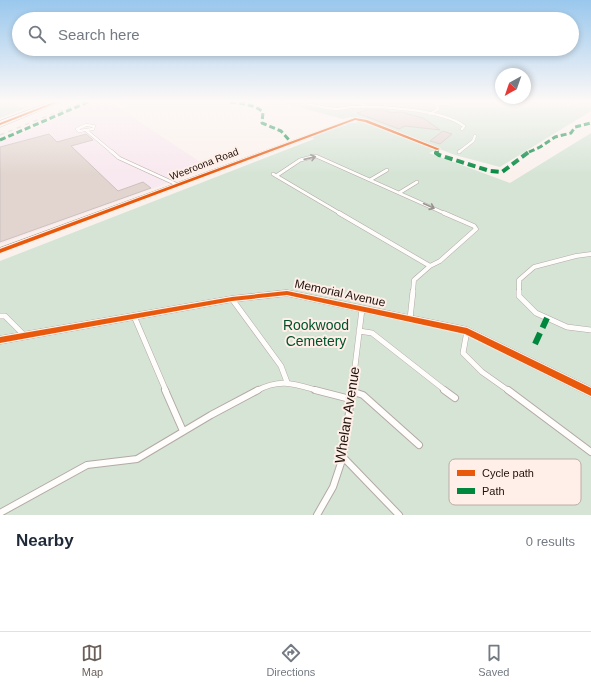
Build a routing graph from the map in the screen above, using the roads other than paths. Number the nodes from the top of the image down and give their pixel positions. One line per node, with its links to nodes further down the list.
1 (82, 126): 5 (lane)
2 (94, 126): 5 (lane)
3 (336, 126): 12 (street, Weeroona Road)
4 (379, 126): 7 (street, Weeroona Road)
5 (87, 131): 12 (lane)
6 (475, 136): 8 (lane)
7 (438, 149)
8 (459, 152)
9 (387, 170): 10 (lane)
10 (370, 180): 13 (lane); 16 (lane, one-way to 10)
11 (416, 182): 13 (lane)
12 (178, 185): 14 (street, Weeroona Road)
13 (399, 193): 16 (lane, one-way to 16)
14 (0, 251)
15 (591, 254): 22 (lane)
16 (430, 266): 21 (lane)
17 (232, 299): 18 (street, Memorial Avenue); 20 (street, Memorial Avenue); 27 (lane)
18 (362, 309): 21 (street, Memorial Avenue); 23 (lane, Whelan Avenue)
19 (0, 316): 25 (lane)
20 (134, 316): 25 (street, Memorial Avenue); 32 (lane)
21 (410, 320): 24 (street, Memorial Avenue)
22 (591, 330)
23 (359, 331): 28 (lane, Whelan Avenue); 30 (lane)
24 (467, 331): 29 (street, Memorial Avenue); 34 (lane)
25 (25, 336): 26 (street, Memorial Avenue)
26 (0, 340)
27 (286, 382): 31 (lane); 32 (lane)
28 (351, 391): 31 (lane, Whelan Avenue); 33 (lane)
29 (591, 392)
30 (455, 398)
31 (350, 399): 35 (lane, Whelan Avenue)
32 (183, 431): 36 (lane)
33 (419, 445)
34 (591, 452)
35 (343, 457): 37 (lane, Whelan Avenue); 38 (lane)
36 (0, 513)
37 (317, 515)
38 (399, 515)

